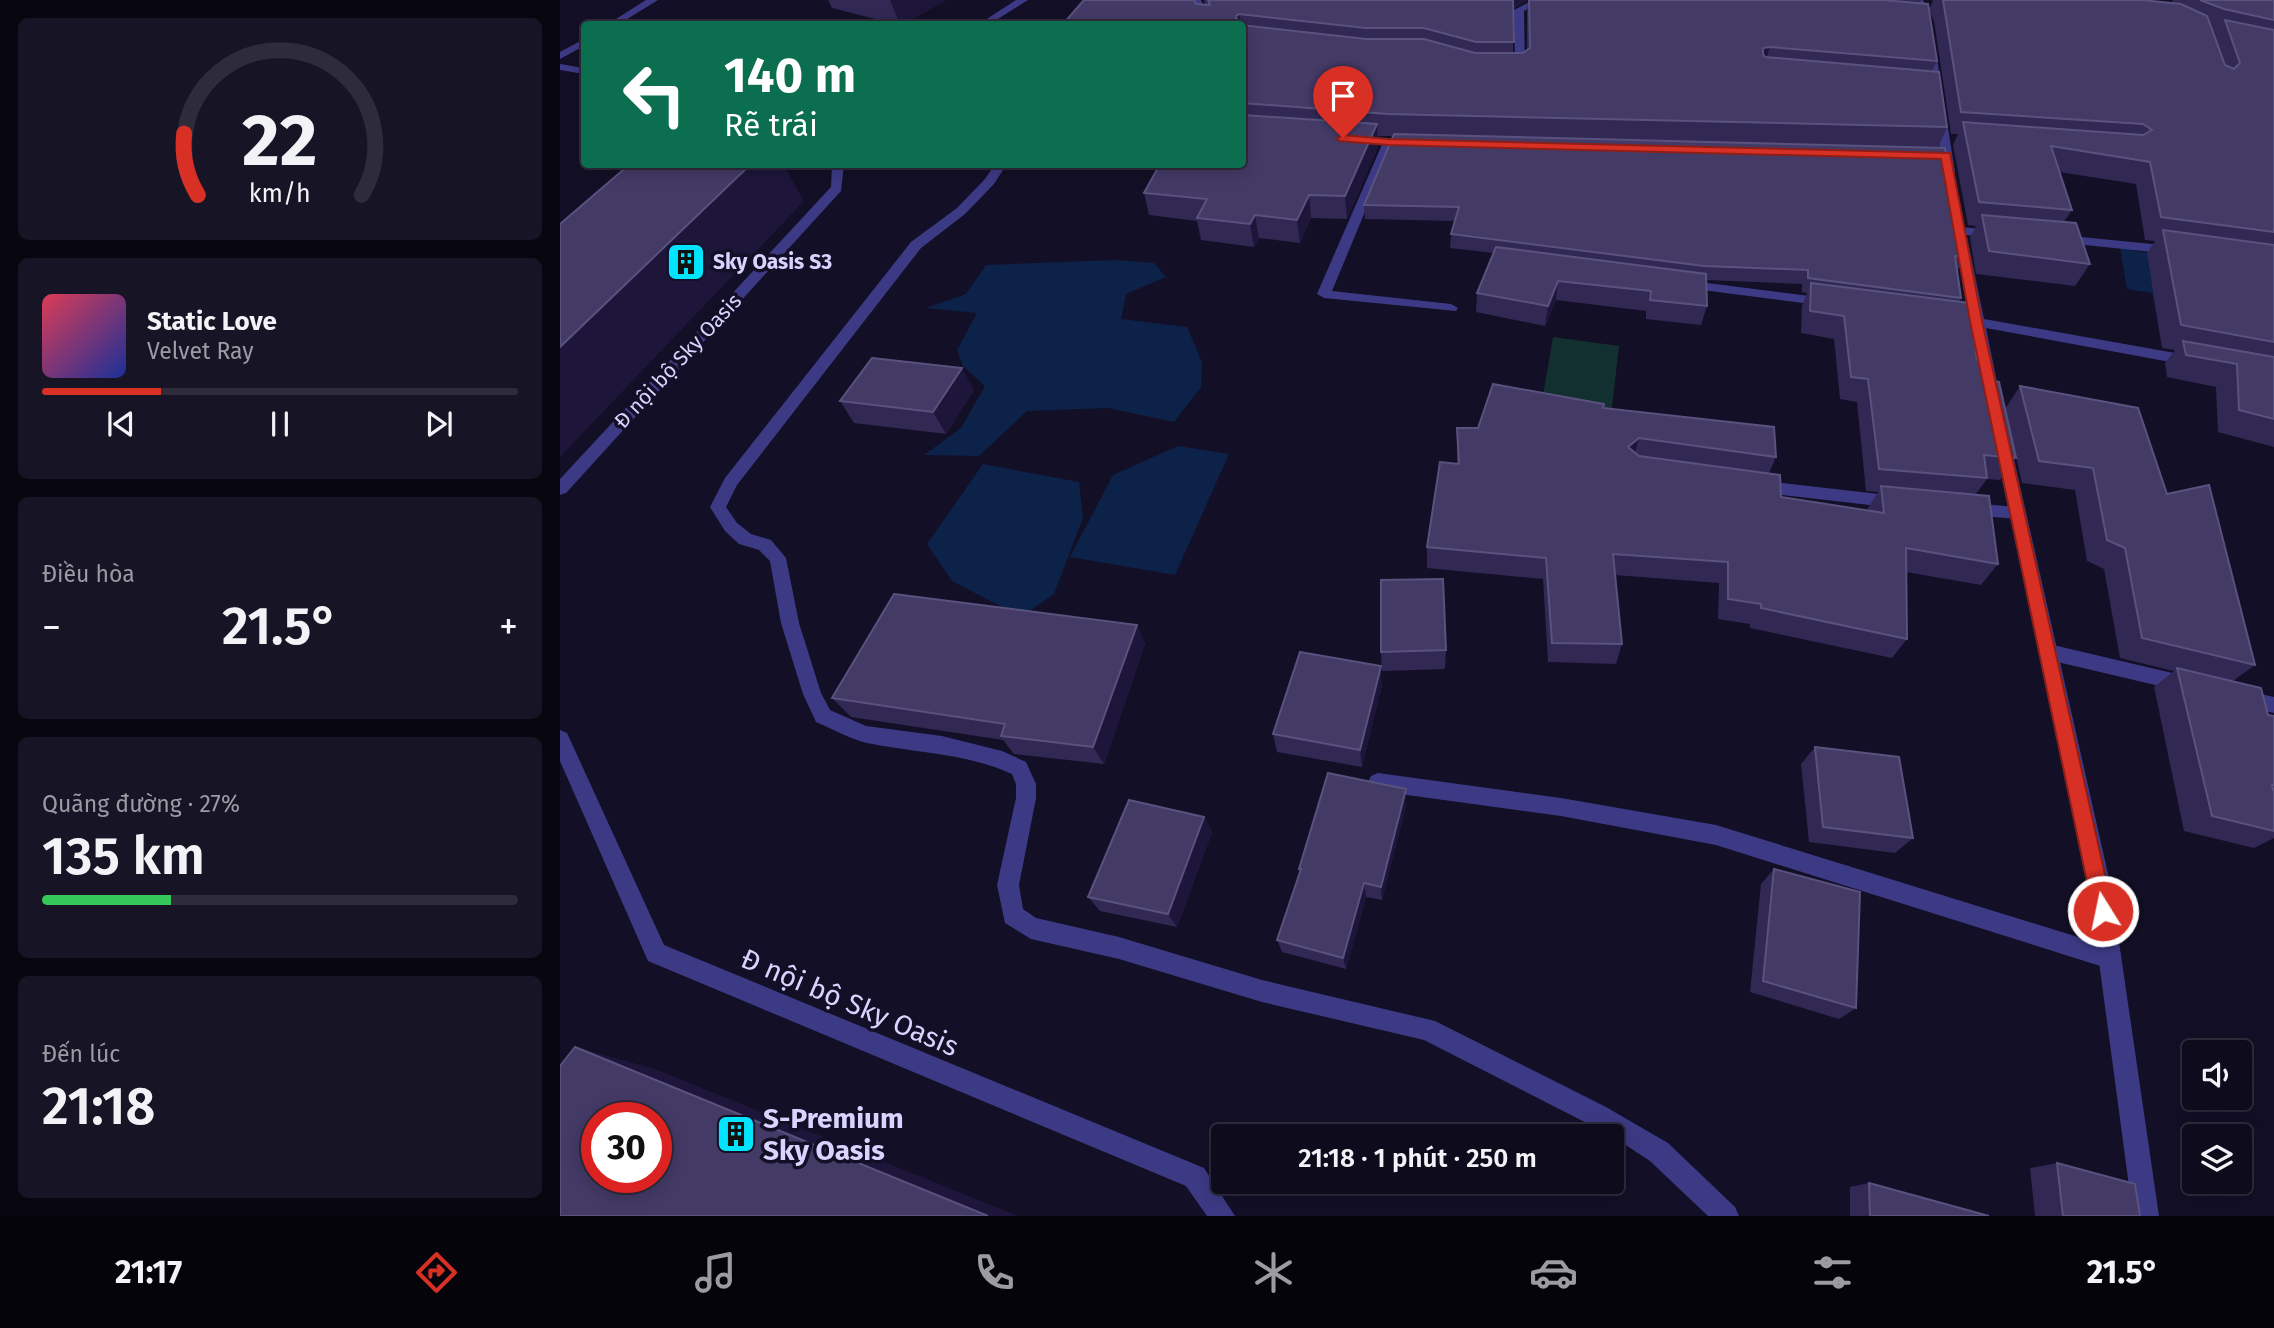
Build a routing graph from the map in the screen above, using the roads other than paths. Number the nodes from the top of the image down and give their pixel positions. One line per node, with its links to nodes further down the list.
1 (653, 0): 6 (street)
2 (1023, 0): 7 (street)
3 (1196, 0): 8 (street)
4 (1541, 0): 12 (street)
5 (1921, 10): 19 (street)
6 (618, 21)
7 (989, 21)
8 (1206, 21)
9 (581, 44): 10 (street)
10 (560, 56)
11 (560, 67): 13 (street)
12 (1498, 69)
13 (581, 70)
14 (1338, 138): 15 (street)
15 (1388, 142): 16 (street); 25 (street)
16 (1430, 143)
17 (838, 168): 30 (street, Đ nội bộ Sky Oasis)
18 (998, 168): 40 (street)
19 (1953, 193)
20 (2012, 235): 27 (street)
21 (2052, 238): 22 (street)
22 (2183, 251)
23 (1663, 281): 24 (street)
24 (1840, 304)
25 (1451, 308)
26 (1949, 318): 27 (street)
27 (1976, 321): 28 (street); 33 (street)
28 (2206, 363)
29 (1739, 483): 31 (street)
30 (560, 489)
31 (1911, 503)
32 (1951, 507): 33 (street)
33 (2018, 513): 34 (street)
34 (2049, 652): 35 (street); 38 (street)
35 (2274, 705)
36 (560, 739): 39 (street, Đ nội bộ Sky Oasis)
37 (1378, 782): 38 (street)
38 (2110, 958): 41 (street)
39 (1222, 1216)
40 (1726, 1216)
41 (2146, 1216)

